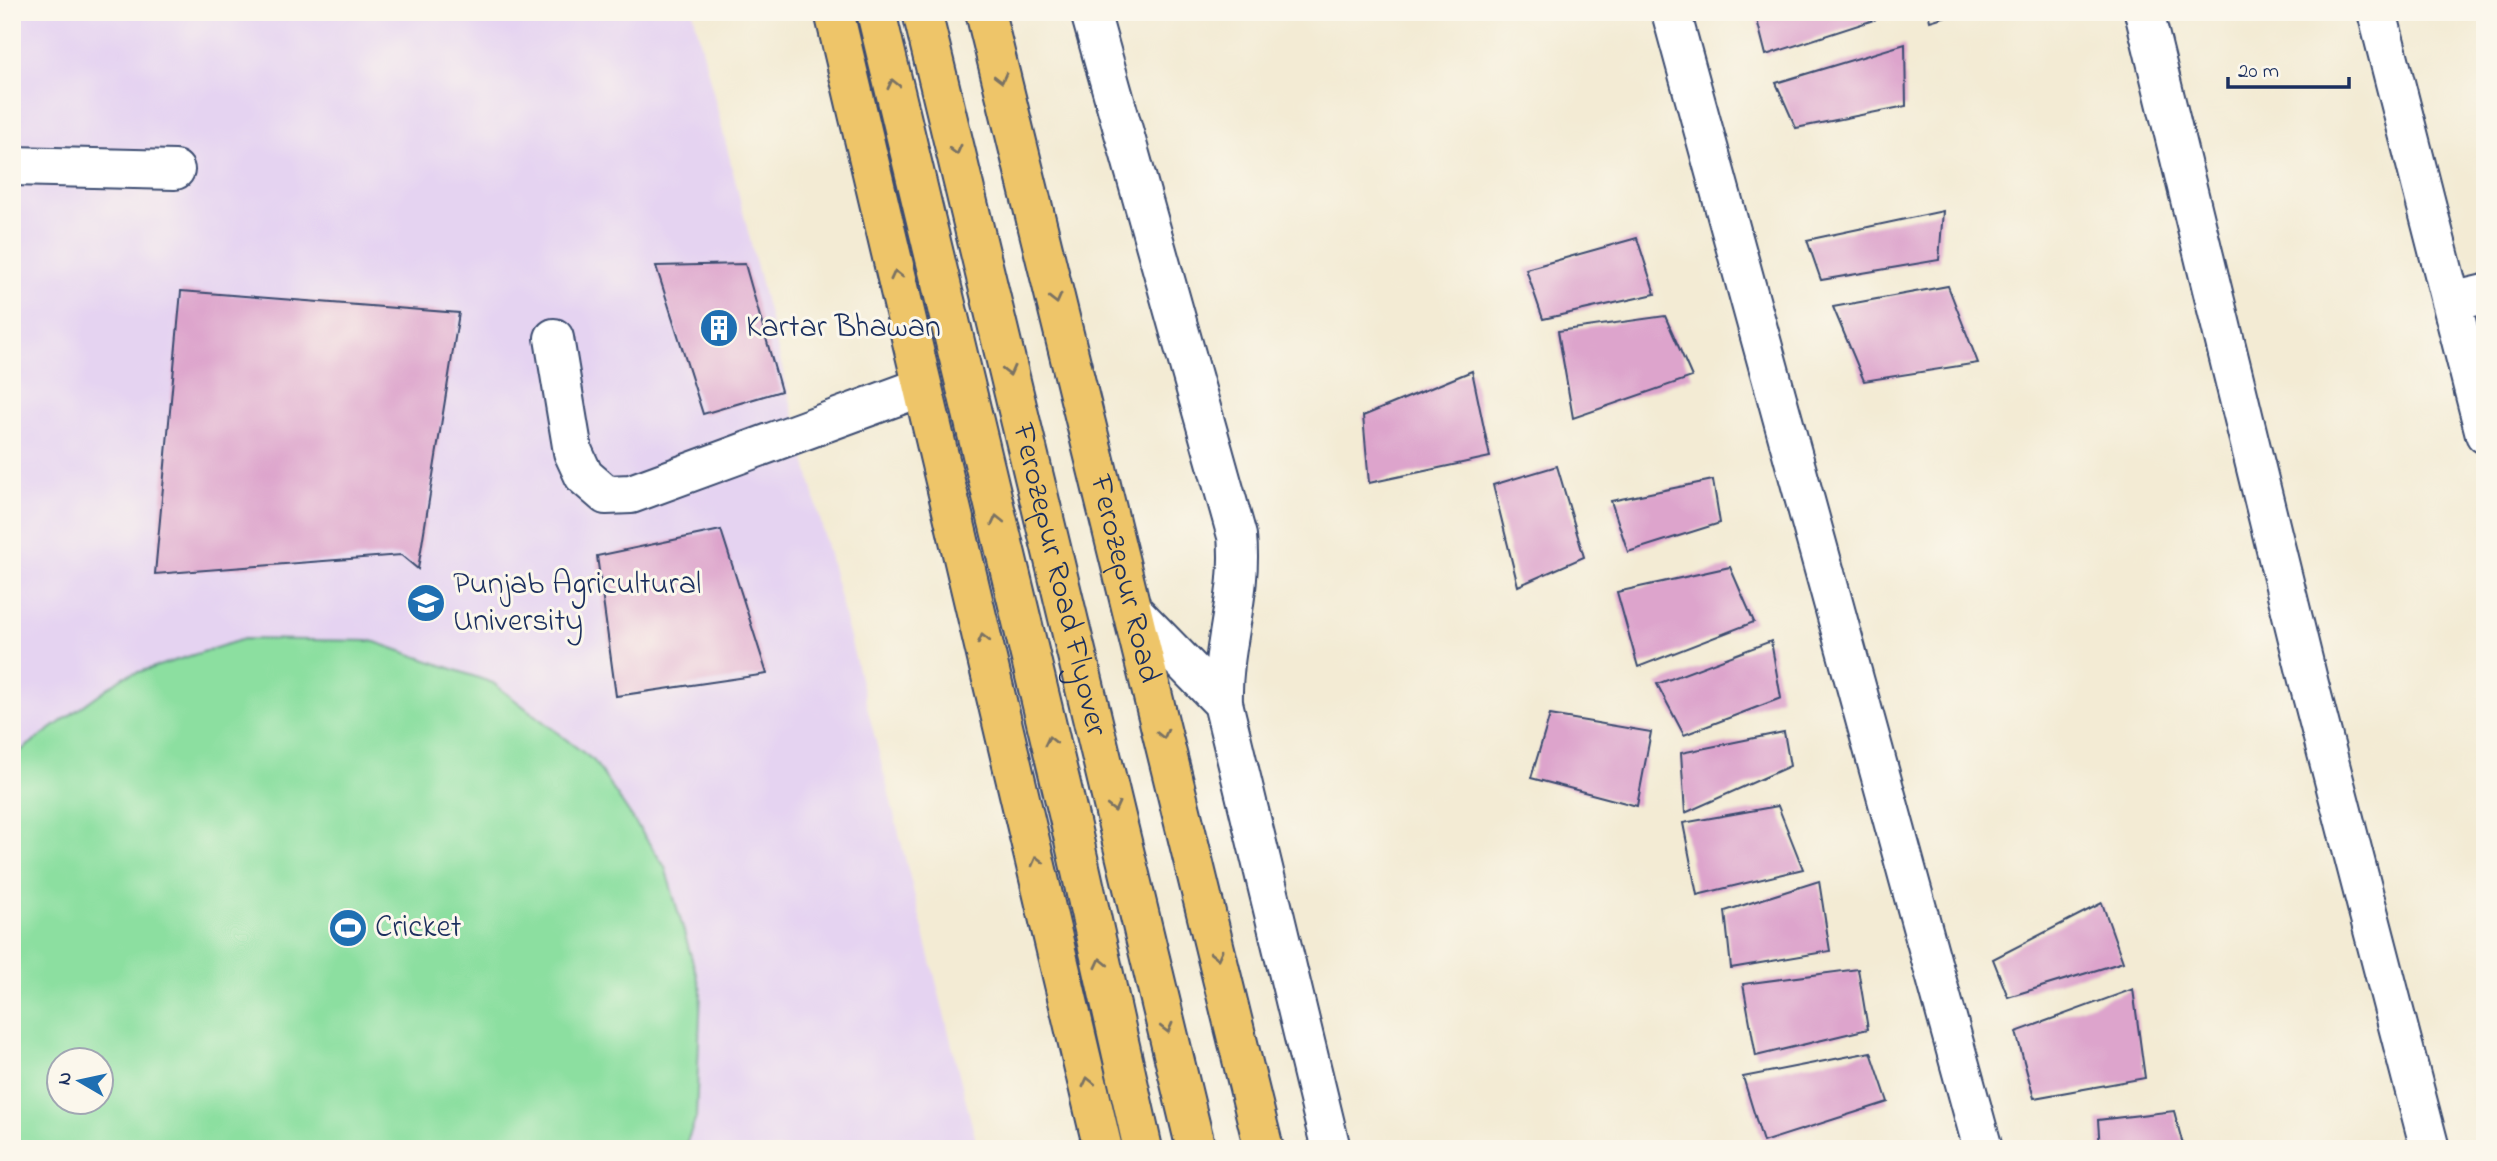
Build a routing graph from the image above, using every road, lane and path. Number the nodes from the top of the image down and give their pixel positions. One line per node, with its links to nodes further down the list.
1 (834, 12): 13 (main road, one-way to 1)
2 (876, 12): 18 (main road, Ferozepur Road Flyover, one-way to 2)
3 (922, 12): 19 (main road, Ferozepur Road Flyover, one-way to 19)
4 (985, 12): 15 (main road, Ferozepur Road, one-way to 15)
5 (1090, 12): 16 (street)
6 (1671, 12): 22 (street)
7 (2144, 12): 23 (street)
8 (2377, 12): 11 (street)
9 (12, 166): 10 (street)
10 (175, 170)
11 (2468, 298): 14 (street)
12 (554, 338): 13 (street)
13 (922, 387): 17 (main road, one-way to 13)
14 (2485, 434)
15 (1133, 611): 16 (street); 20 (main road, Ferozepur Road, one-way to 20)
16 (1223, 703): 21 (street)
17 (1103, 1149)
18 (1143, 1149)
19 (1196, 1149)
20 (1264, 1149)
21 (1331, 1149)
22 (1983, 1149)
23 (2430, 1149)

